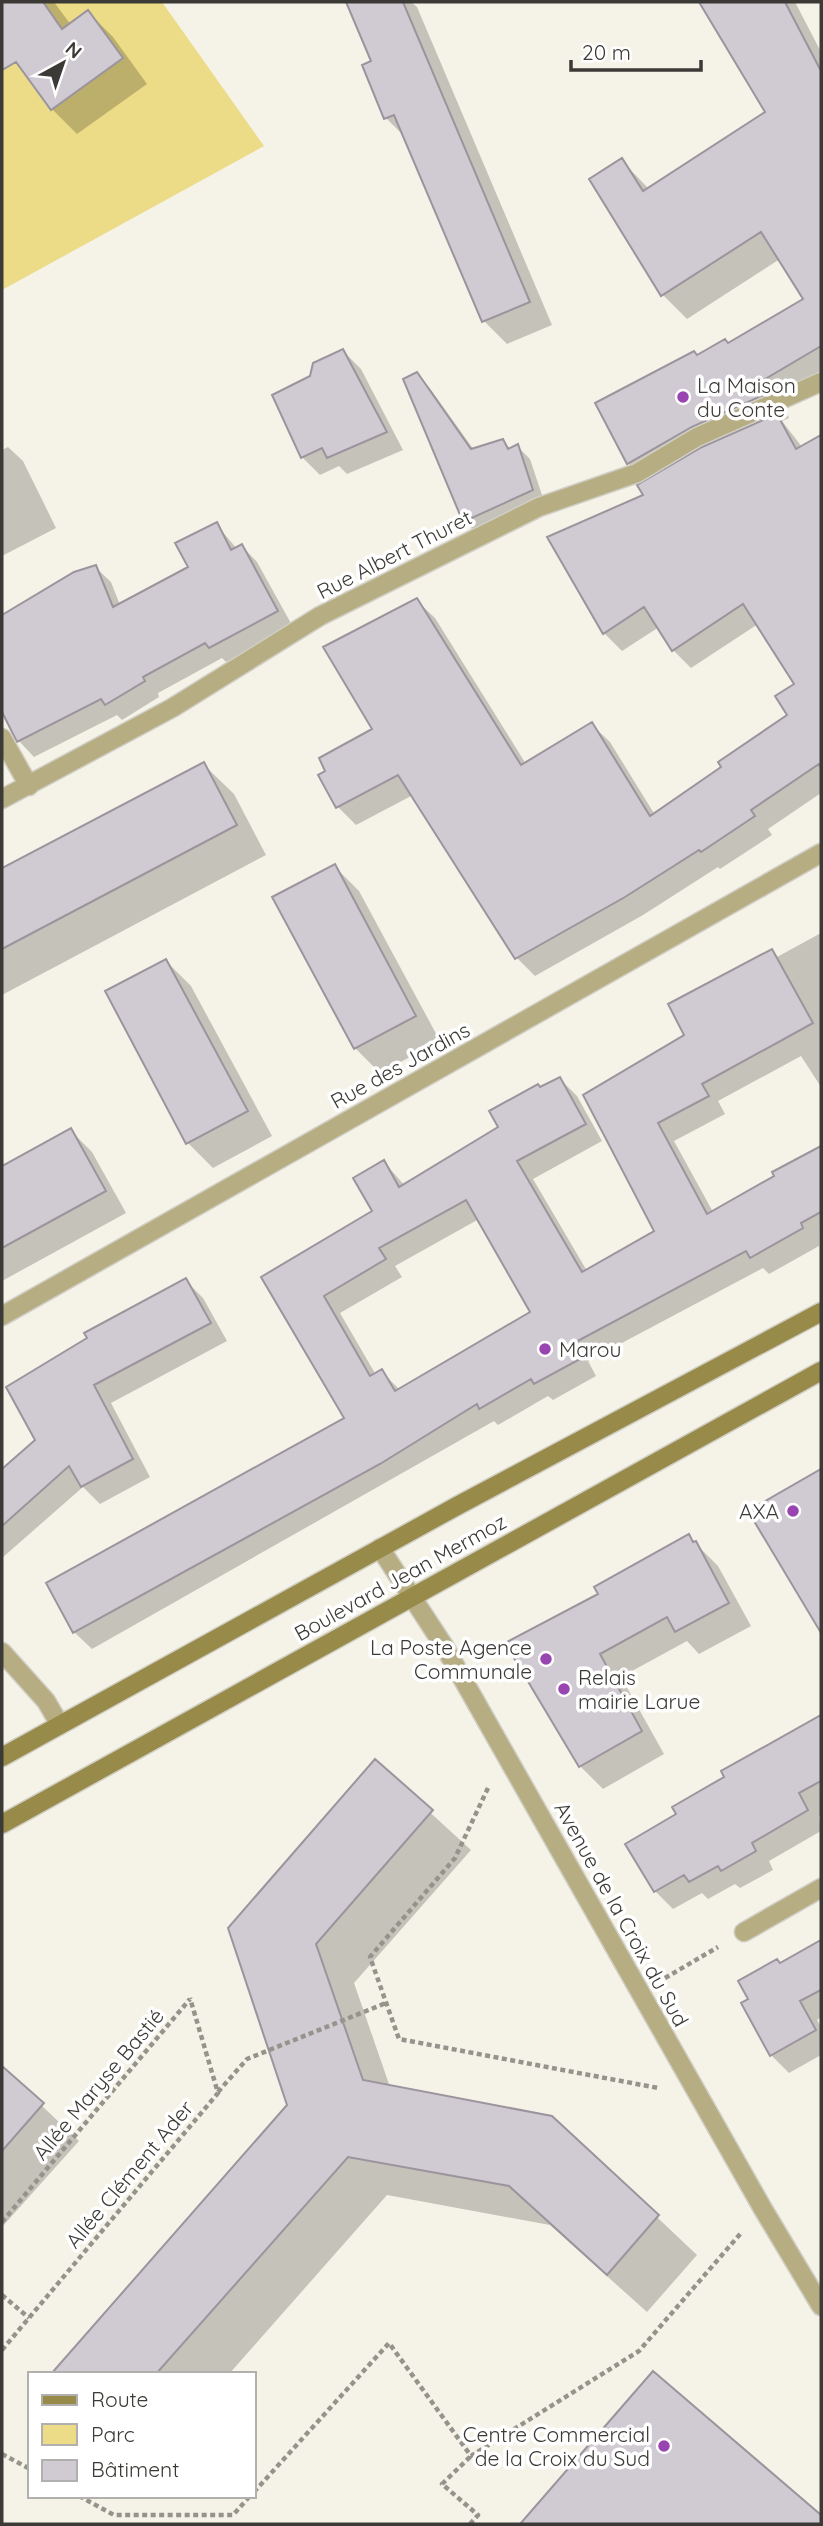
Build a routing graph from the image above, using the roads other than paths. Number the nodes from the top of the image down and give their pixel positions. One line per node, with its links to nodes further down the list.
1 (821, 382): 3 (street, Rue Albert Thuret)
2 (2, 738): 3 (street)
3 (29, 786): 4 (street, Rue Albert Thuret)
4 (2, 799)
5 (821, 853): 7 (street, Rue des Jardins)
6 (821, 1312): 9 (main road, Boulevard Jean Mermoz)
7 (2, 1316)
8 (821, 1371): 10 (main road, Boulevard Jean Mermoz)
9 (380, 1548): 10 (street, Avenue de la Croix du Sud); 12 (main road, Boulevard Jean Mermoz)
10 (412, 1595): 14 (main road, Boulevard Jean Mermoz); 17 (street, Avenue de la Croix du Sud)
11 (2, 1652): 12 (street)
12 (60, 1725): 13 (main road, Boulevard Jean Mermoz)
13 (2, 1758)
14 (2, 1824)
15 (821, 1888): 16 (street)
16 (744, 1932)
17 (821, 2306)

